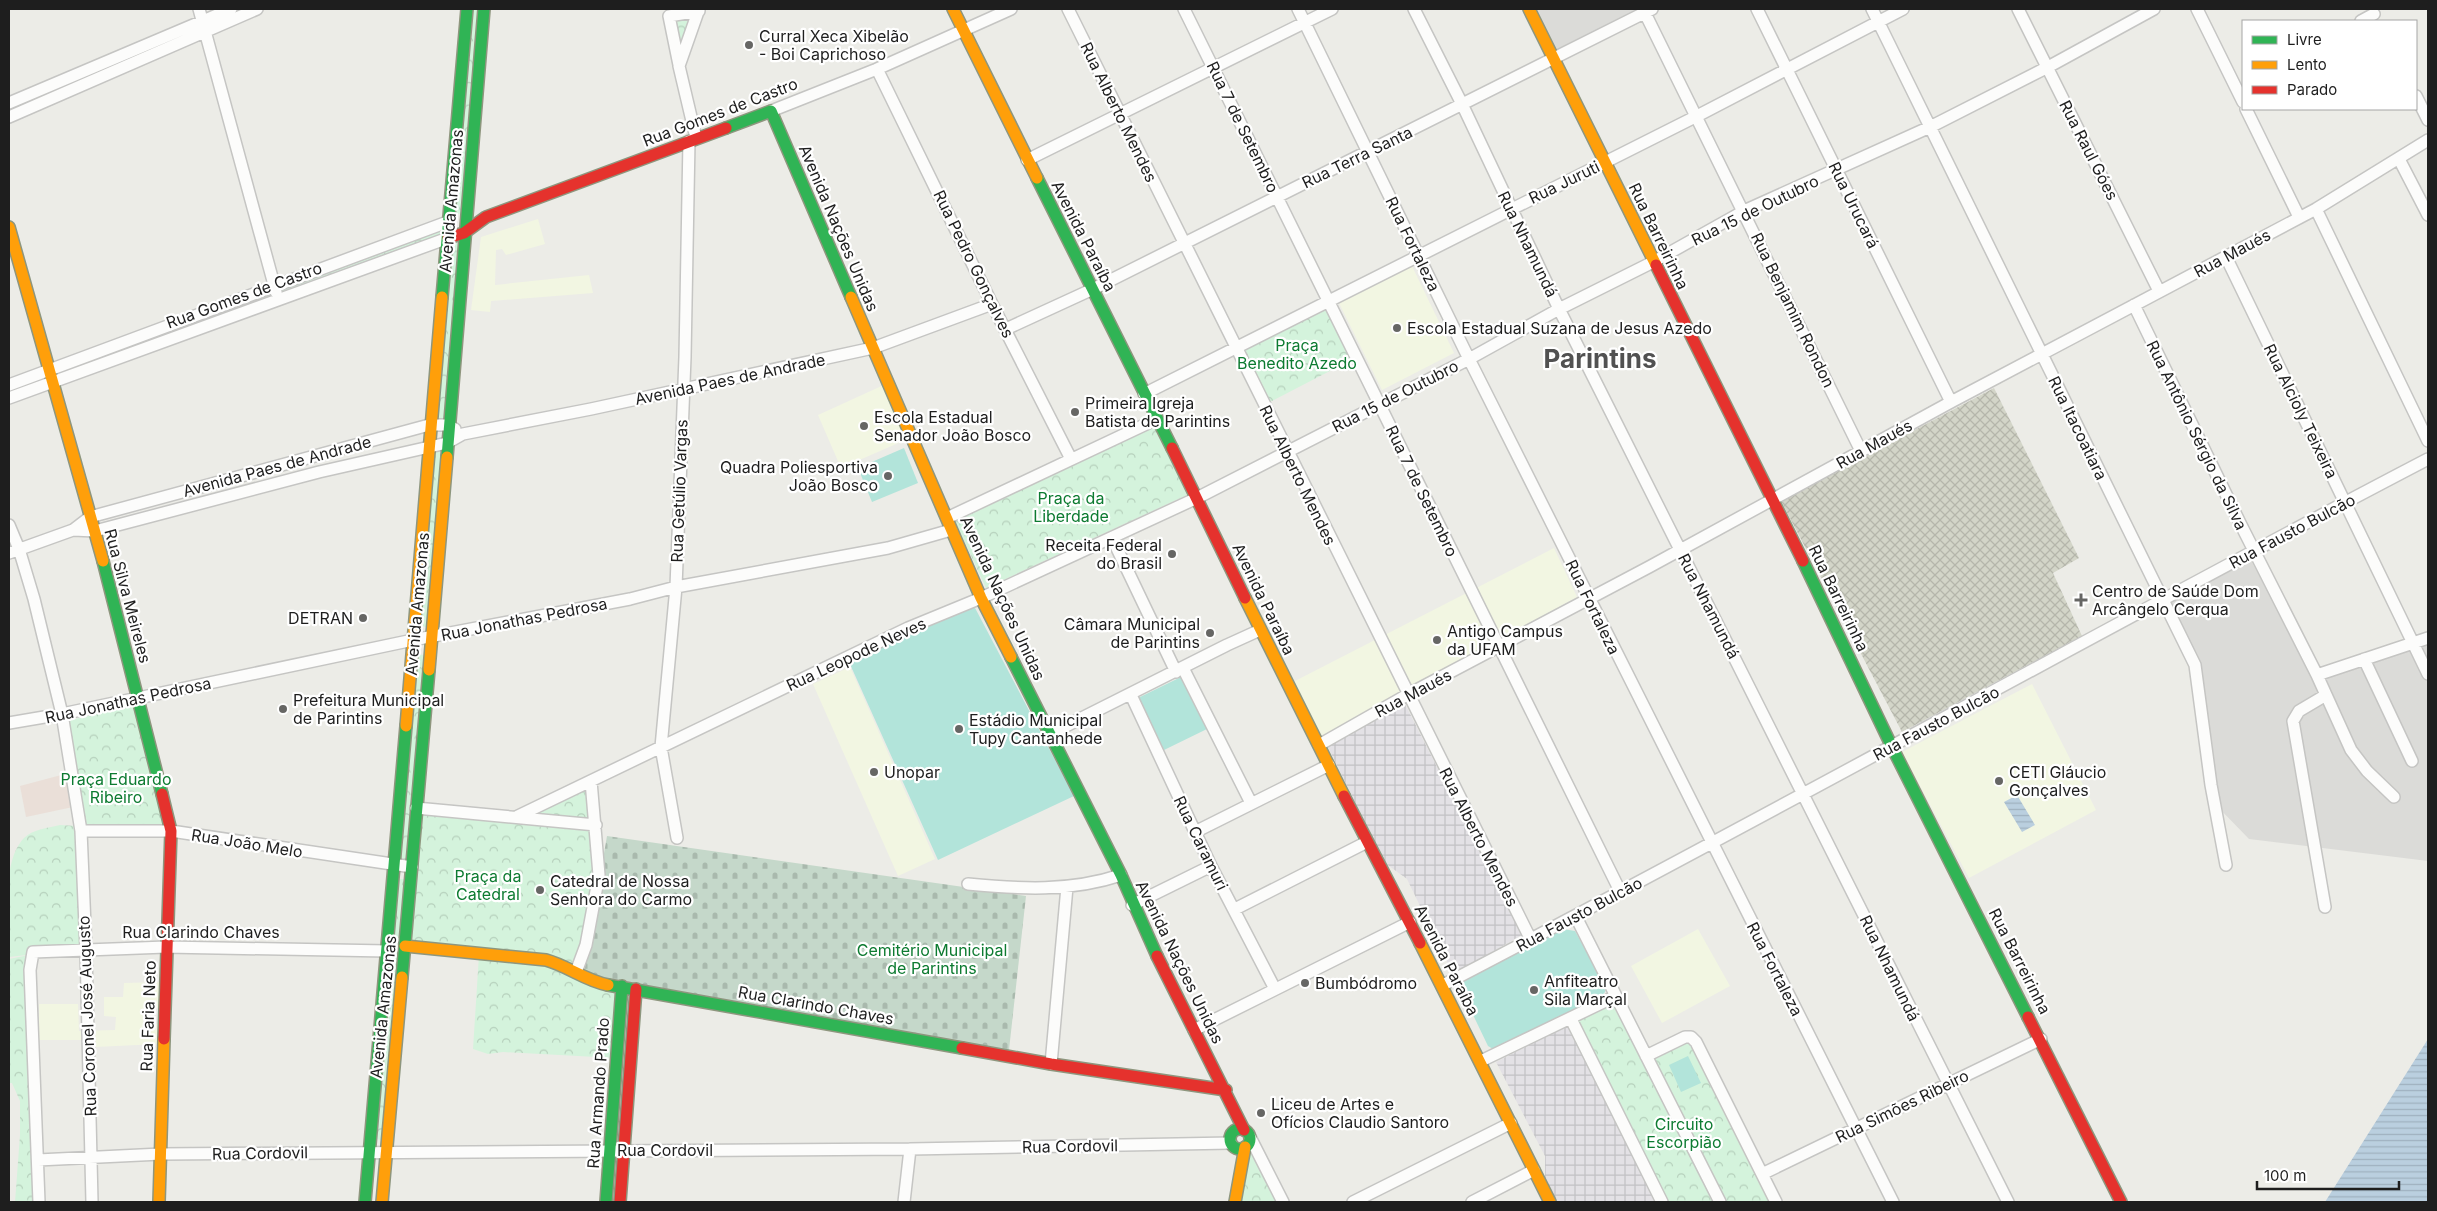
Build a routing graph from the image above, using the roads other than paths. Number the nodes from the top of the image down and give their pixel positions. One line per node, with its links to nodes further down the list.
1 (199, 9): 26 (street)
2 (231, 9): 26 (street)
3 (257, 9): 26 (street)
4 (467, 9): 60 (street, Avenida Amazonas)
5 (484, 9): 57 (street, Avenida Amazonas)
6 (952, 9): 27 (street, Avenida Paraíba)
7 (1011, 9): 27 (street, Rua Gomes de Castro)
8 (1068, 9): 40 (street, Rua Alberto Mendes)
9 (1184, 9): 30 (street, Rua 7 de Setembro)
10 (1298, 9): 25 (street, Rua Fortaleza)
11 (1332, 9): 25 (street)
12 (1414, 9): 37 (street, Rua Nhamundá)
13 (1529, 9): 28 (street, Rua Barreirinha)
14 (1757, 9): 33 (street, Rua Urucará)
15 (1872, 9): 24 (street, Rua Itacoatiara)
16 (1903, 9): 24 (street, Rua Juruti)
17 (2018, 9): 31 (street, Rua Raul Góes)
18 (2154, 9): 31 (street, Rua 15 de Outubro)
19 (2197, 9): 34 (street)
20 (699, 10): 29 (street, Rua Getúlio Vargas); 29 (street, Rua Getúlio Vargas)
21 (1647, 10): 28 (street, Rua Terra Santa); 41 (street, Rua Benjamim Rondon)
22 (2375, 15): 23 (street)
23 (2363, 20)
24 (1878, 21): 33 (street, Rua Juruti); 44 (street, Rua Itacoatiara)
25 (1305, 22): 30 (street); 47 (street, Rua Fortaleza)
26 (204, 26): 36 (street); 42 (street); 68 (street)
27 (963, 32): 32 (street, Rua Gomes de Castro); 49 (street, Avenida Paraíba)
28 (1554, 58): 37 (street, Rua Terra Santa); 50 (street, Rua Barreirinha)
29 (679, 66): 45 (street, Rua Getúlio Vargas)
30 (1213, 67): 40 (street); 52 (street, Rua 7 de Setembro)
31 (2048, 67): 44 (street, Rua 15 de Outubro); 70 (street, Rua Raul Góes)
32 (877, 68): 39 (street, Rua Gomes de Castro); 73 (street, Rua Pedro Gonçalves)
33 (1787, 69): 41 (street, Rua Juruti); 51 (street, Rua Urucará)
34 (2240, 86)
35 (2417, 98): 43 (street)
36 (9, 103)
37 (1462, 104): 47 (street, Rua Terra Santa); 53 (street, Rua Nhamundá)
38 (2246, 110): 59 (street)
39 (771, 111): 45 (street, Rua Gomes de Castro); 77 (street, Avenida Nações Unidas)
40 (1120, 114): 49 (street); 64 (street, Rua Alberto Mendes)
41 (1697, 116): 50 (street, Rua Juruti); 55 (street, Rua Benjamim Rondon)
42 (9, 117)
43 (2428, 120)
44 (1930, 127): 51 (street, Rua 15 de Outubro); 79 (street, Rua Itacoatiara)
45 (693, 140): 58 (street, Rua Gomes de Castro); 83 (street, Rua Getúlio Vargas)
46 (2428, 140): 48 (street, Rua Maués)
47 (1367, 152): 52 (street, Rua Terra Santa); 65 (street, Rua Fortaleza)
48 (2399, 159): 54 (street, Rua Maués); 56 (street)
49 (1027, 160): 69 (street, Avenida Paraíba)
50 (1605, 163): 53 (street, Rua Juruti); 67 (street, Rua Barreirinha)
51 (1837, 170): 55 (street, Rua 15 de Outubro); 86 (street, Rua Urucará)
52 (1277, 197): 64 (street, Rua Terra Santa); 72 (street, Rua 7 de Setembro)
53 (1510, 208): 65 (street, Rua Juruti); 75 (street, Rua Nhamundá)
54 (2316, 209): 59 (street, Rua Maués); 92 (street)
55 (1744, 211): 67 (street, Rua 15 de Outubro); 96 (street, Rua Benjamim Rondon)
56 (2428, 215)
57 (465, 217): 58 (street, Rua Gomes de Castro); 60 (street, Rua Gomes de Castro); 62 (street, Avenida Amazonas)
58 (486, 217): 62 (street, Rua Gomes de Castro)
59 (2299, 217): 66 (street, Rua Maués)
60 (450, 221): 63 (street, Avenida Amazonas); 68 (street, Rua Gomes de Castro)
61 (9, 227): 81 (street, Rua Silva Meireles)
62 (464, 233): 63 (street, Rua Gomes de Castro); 90 (street, Avenida Amazonas)
63 (448, 238): 71 (street, Rua Gomes de Castro); 89 (street, Avenida Amazonas)
64 (1184, 242): 69 (street, Rua Terra Santa); 78 (street, Rua Alberto Mendes)
65 (1419, 256): 72 (street, Rua Juruti); 80 (street, Rua Fortaleza)
66 (2226, 257): 70 (street, Rua Maués); 105 (street, Rua Alcioly Teixeira)
67 (1653, 262): 75 (street, Rua 15 de Outubro); 104 (street, Rua Barreirinha)
68 (274, 286): 71 (street); 81 (street, Rua Gomes de Castro)
69 (1093, 289): 76 (street, Rua Terra Santa); 84 (street, Avenida Paraíba)
70 (2159, 290): 74 (street, Rua Maués)
71 (278, 300): 81 (street, Rua Gomes de Castro)
72 (1328, 301): 78 (street, Rua Juruti); 87 (street, Rua 7 de Setembro)
73 (992, 304): 76 (street, Rua Pedro Gonçalves); 77 (street, Avenida Paes de Andrade)
74 (2134, 305): 79 (street, Rua Maués); 115 (street, Rua Antônio Sérgio da Silva)
75 (1559, 309): 80 (street, Rua 15 de Outubro); 113 (street, Rua Nhamundá)
76 (1006, 329): 98 (street, Rua Pedro Gonçalves)
77 (873, 348): 83 (street, Avenida Paes de Andrade); 107 (street, Avenida Nações Unidas)
78 (1235, 348): 84 (street, Rua Juruti); 95 (street, Rua Alberto Mendes)
79 (2042, 353): 86 (street, Rua Maués); 119 (street, Rua Itacoatiara)
80 (1469, 359): 87 (street, Rua 15 de Outubro); 118 (street, Rua Fortaleza)
81 (49, 377): 82 (street, Rua Gomes de Castro); 85 (street, Rua Gomes de Castro); 106 (street, Rua Silva Meireles)
82 (9, 385)
83 (683, 389): 91 (street, Avenida Paes de Andrade); 116 (street, Rua Getúlio Vargas)
84 (1144, 394): 88 (street, Avenida Paraíba)
85 (9, 398)
86 (1951, 402): 96 (street, Rua Maués)
87 (1380, 405): 95 (street, Rua 15 de Outubro); 125 (street, Rua 7 de Setembro)
88 (1157, 419): 98 (street); 103 (street, Avenida Paraíba)
89 (429, 424): 90 (street, Avenida Paes de Andrade); 94 (street, Avenida Amazonas); 97 (street, Avenida Paes de Andrade)
90 (448, 425): 91 (street, Avenida Paes de Andrade); 93 (street, Avenida Amazonas)
91 (463, 434): 93 (street, Avenida Paes de Andrade)
92 (2428, 440)
93 (447, 443): 94 (street, Avenida Paes de Andrade); 121 (street, Avenida Amazonas)
94 (429, 447): 101 (street, Avenida Paes de Andrade); 123 (street, Avenida Amazonas)
95 (1287, 450): 103 (street, Rua 15 de Outubro); 131 (street, Rua Alberto Mendes)
96 (1861, 451): 104 (street, Rua Maués)
97 (315, 455): 100 (street, Avenida Paes de Andrade); 101 (street)
98 (1071, 459): 107 (street)
99 (2428, 459): 105 (street, Rua Fausto Bulcão)
100 (254, 472): 102 (street); 106 (street, Avenida Paes de Andrade)
101 (319, 472): 102 (street, Avenida Paes de Andrade)
102 (259, 489): 111 (street, Avenida Paes de Andrade)
103 (1197, 498): 112 (street, Rua Leopode Neves); 120 (street, Avenida Paraíba)
104 (1772, 500): 113 (street, Rua Maués); 139 (street, Rua Barreirinha)
105 (2345, 503): 115 (street, Rua Fausto Bulcão); 124 (street, Rua Alcioly Teixeira)
106 (90, 517): 109 (street); 111 (street, Rua Silva Meireles)
107 (947, 518): 110 (street, Avenida Nações Unidas)
108 (9, 525): 114 (street, Rua Coronel José Augusto)
109 (72, 530): 111 (street, Avenida Paes de Andrade); 114 (street)
110 (951, 530): 116 (street, Rua Jonathas Pedrosa); 117 (street, Avenida Nações Unidas)
111 (95, 531): 133 (street, Rua Silva Meireles)
112 (1112, 538): 117 (street, Rua Leopode Neves); 127 (street)
113 (1680, 549): 118 (street, Rua Maués); 143 (street, Rua Nhamundá)
114 (14, 551): 134 (street, Rua Coronel José Augusto)
115 (2254, 551): 119 (street, Rua Fausto Bulcão); 128 (street, Rua Antônio Sérgio da Silva)
116 (676, 587): 121 (street, Rua Jonathas Pedrosa); 138 (street, Rua Getúlio Vargas)
117 (981, 598): 136 (street, Avenida Nações Unidas); 138 (street, Rua Leopode Neves)
118 (1589, 598): 125 (street, Rua Maués); 154 (street, Rua Fortaleza)
119 (2163, 601): 139 (street, Rua Fausto Bulcão); 155 (street, Rua Itacoatiara)
120 (1260, 630): 127 (street); 137 (street, Avenida Paraíba)
121 (431, 637): 123 (street, Rua Jonathas Pedrosa); 146 (street, Avenida Amazonas)
122 (2428, 638): 124 (street)
123 (414, 640): 133 (street, Rua Jonathas Pedrosa); 156 (street, Avenida Amazonas)
124 (2413, 641): 126 (street); 129 (street, Rua Alcioly Teixeira)
125 (1499, 648): 131 (street, Rua Maués); 162 (street, Rua 7 de Setembro)
126 (2364, 659): 128 (street); 140 (street)
127 (1179, 670): 130 (street); 145 (street)
128 (2317, 674): 132 (street, Rua Antônio Sérgio da Silva)
129 (2428, 674)
130 (1131, 695): 136 (street); 151 (street, Rua Caramuri)
131 (1407, 695): 137 (street, Rua Maués); 168 (street, Rua Alberto Mendes)
132 (2326, 695): 144 (street, Rua Antônio Sérgio da Silva); 164 (street)
133 (139, 698): 134 (street, Rua Jonathas Pedrosa); 150 (street, Rua Silva Meireles)
134 (62, 714): 135 (street, Rua Jonathas Pedrosa); 149 (street, Rua Coronel José Augusto)
135 (9, 723)
136 (1050, 734): 159 (street, Avenida Nações Unidas)
137 (1319, 745): 141 (street, Avenida Paraíba)
138 (662, 746): 142 (street, Rua Leopode Neves); 152 (street, Rua Getúlio Vargas)
139 (1892, 746): 143 (street, Rua Fausto Bulcão); 181 (street, Rua Barreirinha)
140 (2412, 761)
141 (1329, 765): 145 (street); 153 (street, Avenida Paraíba)
142 (591, 781): 147 (street, Rua Leopode Neves); 148 (street)
143 (1804, 794): 154 (street, Rua Fausto Bulcão); 185 (street, Rua Nhamundá)
144 (2394, 797)
145 (1251, 803): 151 (street)
146 (416, 808): 147 (street); 158 (street, Avenida Amazonas)
147 (518, 816): 148 (street)
148 (596, 825): 173 (street)
149 (81, 831): 150 (street, Rua João Melo); 171 (street, Rua Coronel José Augusto)
150 (170, 831): 156 (street, Rua João Melo); 169 (street, Rua Faria Neto)
151 (1196, 832): 157 (street, Rua Caramuri)
152 (677, 838)
153 (1367, 842): 165 (street); 167 (street, Avenida Paraíba)
154 (1711, 844): 162 (street, Rua Fausto Bulcão); 188 (street, Rua Fortaleza)
155 (2226, 865)
156 (394, 866): 158 (street, Rua João Melo); 172 (street, Avenida Amazonas)
157 (1211, 866): 163 (street); 165 (street, Rua Caramuri)
158 (412, 867): 170 (street, Avenida Amazonas)
159 (1121, 875): 161 (street); 163 (street, Avenida Nações Unidas)
160 (968, 884): 161 (street)
161 (1067, 887): 184 (street)
162 (1620, 891): 166 (street, Rua Fausto Bulcão)
163 (1132, 904): 180 (street, Avenida Nações Unidas)
164 (2325, 907)
165 (1235, 909): 177 (street, Rua Caramuri)
166 (1576, 917): 168 (street, Rua Fausto Bulcão); 178 (street)
167 (1410, 922): 175 (street, Avenida Paraíba); 177 (street)
168 (1531, 940): 175 (street, Rua Fausto Bulcão)
169 (166, 946): 171 (street, Rua Clarindo Chaves); 172 (street, Rua Clarindo Chaves); 195 (street, Rua Faria Neto)
170 (405, 946): 173 (street, Rua Clarindo Chaves); 193 (street, Avenida Amazonas)
171 (86, 950): 196 (street, Rua Coronel José Augusto); 197 (street, Rua Clarindo Chaves)
172 (387, 951): 194 (street, Avenida Amazonas)
173 (576, 972): 174 (street, Rua Clarindo Chaves)
174 (622, 986): 176 (street, Rua Clarindo Chaves); 191 (street, Rua Armando Prado)
175 (1443, 986): 183 (street, Avenida Paraíba)
176 (636, 989): 184 (street, Rua Clarindo Chaves); 192 (street, Rua Armando Prado)
177 (1275, 989): 180 (street)
178 (1616, 996): 179 (street); 182 (street)
179 (1571, 1019): 183 (street); 214 (street)
180 (1194, 1030): 186 (street, Avenida Nações Unidas)
181 (2041, 1039): 185 (street, Rua Simões Ribeiro); 219 (street, Rua Barreirinha)
182 (1646, 1056): 199 (street); 215 (street)
183 (1481, 1062): 187 (street, Avenida Paraíba)
184 (1051, 1064): 186 (street, Rua Clarindo Chaves)
185 (1948, 1084): 188 (street, Rua Simões Ribeiro); 218 (street, Rua Nhamundá)
186 (1226, 1090): 189 (street, Avenida Nações Unidas)
187 (1511, 1123): 198 (street, Avenida Paraíba); 211 (street)
188 (1856, 1128): 199 (street, Rua Simões Ribeiro); 217 (street, Rua Fortaleza)
189 (1239, 1140): 190 (street, Rua Cordovil); 208 (street); 209 (street); 210 (street)
190 (910, 1149): 192 (street, Rua Cordovil); 207 (street)
191 (609, 1150): 192 (street, Rua Cordovil); 193 (street, Rua Cordovil); 205 (street, Rua Armando Prado)
192 (623, 1150): 206 (street, Rua Armando Prado)
193 (385, 1151): 194 (street, Rua Cordovil); 204 (street, Avenida Amazonas)
194 (370, 1152): 195 (street, Rua Cordovil); 203 (street, Avenida Amazonas)
195 (161, 1154): 196 (street, Rua Cordovil); 202 (street, Rua Faria Neto)
196 (91, 1156): 197 (street, Rua Cordovil); 201 (street, Rua Coronel José Augusto)
197 (38, 1160): 200 (street)
198 (1534, 1170): 212 (street); 213 (street, Avenida Paraíba)
199 (1762, 1174): 216 (street)
200 (39, 1202)
201 (92, 1202)
202 (159, 1202)
203 (365, 1202)
204 (382, 1202)
205 (606, 1202)
206 (620, 1202)
207 (904, 1202)
208 (1231, 1202)
209 (1235, 1202)
210 (1283, 1202)
211 (1353, 1202)
212 (1472, 1202)
213 (1550, 1202)
214 (1662, 1202)
215 (1720, 1202)
216 (1776, 1202)
217 (1893, 1202)
218 (2008, 1202)
219 (2121, 1202)

